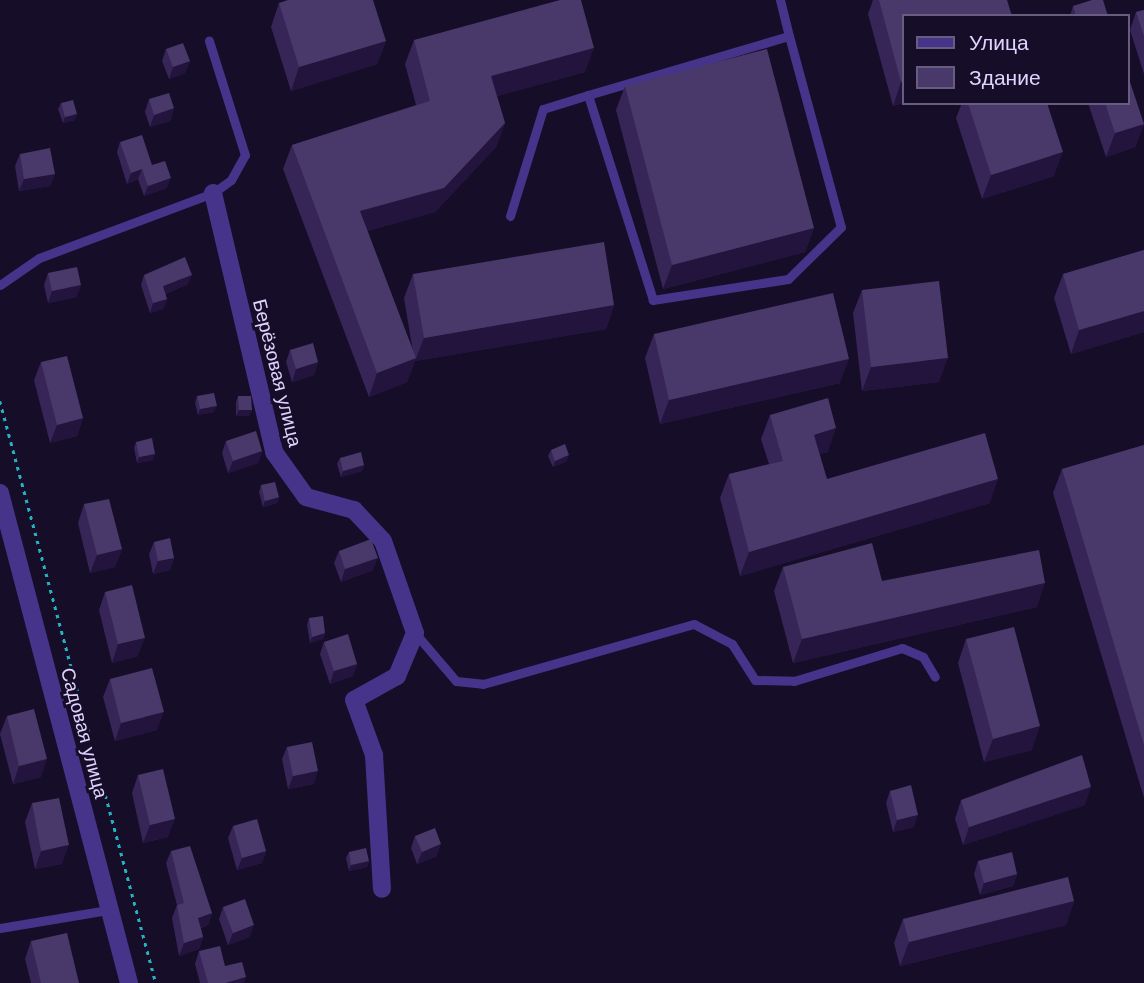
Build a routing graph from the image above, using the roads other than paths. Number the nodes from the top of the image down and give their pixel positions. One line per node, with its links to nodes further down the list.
1 (780, 0): 2 (lane)
2 (789, 36): 4 (lane); 4 (lane)
3 (209, 41): 5 (lane)
4 (588, 95): 6 (lane)
5 (213, 193): 7 (lane); 9 (street, Берёзовая улица)
6 (510, 216)
7 (0, 285)
8 (0, 492): 12 (street, Садовая улица)
9 (415, 633): 10 (lane); 11 (street)
10 (936, 677)
11 (382, 889)
12 (108, 910): 13 (lane); 14 (street, Садовая улица)
13 (0, 928)
14 (129, 983)

